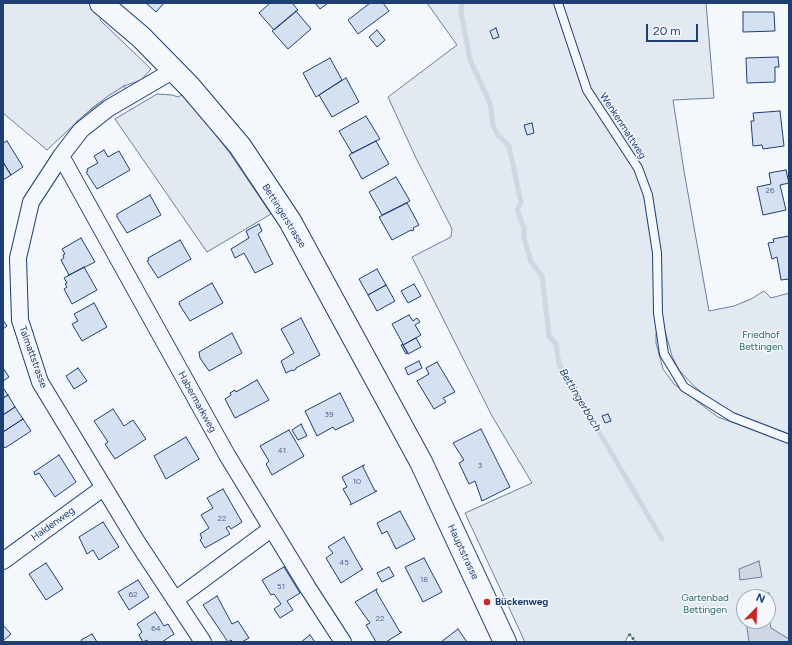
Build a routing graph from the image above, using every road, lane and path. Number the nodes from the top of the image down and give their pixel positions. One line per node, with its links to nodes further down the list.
1 (101, 3): 3 (street, Bettingerstrasse)
2 (558, 3): 5 (lane, Wenkenmattweg)
3 (174, 70): 4 (street, Talmattstrasse); 6 (street, Bettingerstrasse)
4 (61, 156): 7 (street, Talmattstrasse); 8 (street, Habermarkweg)
5 (789, 439)
6 (421, 462): 13 (street, Hauptstrasse)
7 (103, 488): 9 (street, Haldenweg); 10 (street, Talmattstrasse)
8 (271, 529): 10 (street); 12 (street, Habermarkweg)
9 (3, 561)
10 (175, 600): 11 (street, Talmattstrasse)
11 (203, 642)
12 (343, 642)
13 (506, 642)

